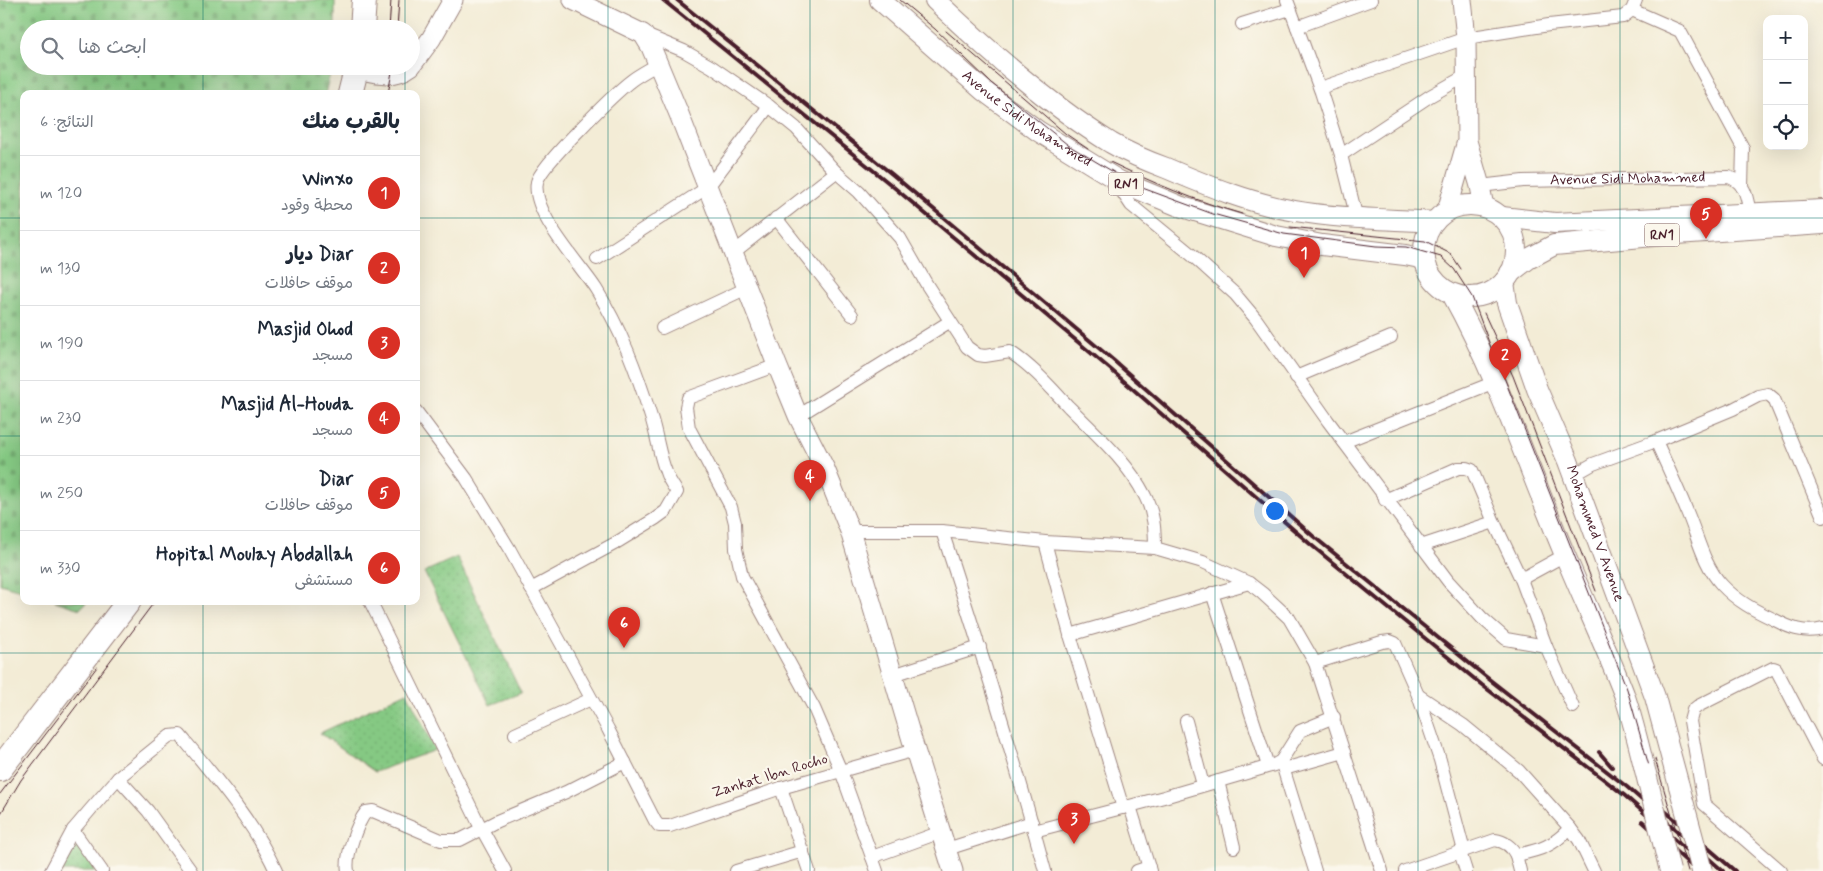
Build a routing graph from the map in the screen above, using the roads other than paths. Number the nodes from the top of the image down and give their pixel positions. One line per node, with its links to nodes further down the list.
1 (364, 0): 11 (highway)
2 (377, 0): 12 (highway)
3 (454, 0): 17 (street)
4 (573, 0): 15 (street)
5 (880, 0): 27 (main road, Avenue Sidi Mohammed / RN1)
6 (1371, 0): 14 (street)
7 (1462, 0): 16 (street)
8 (942, 4): 37 (main road, Avenue Sidi Mohammed / RN1)
9 (1288, 4): 13 (street); 14 (street)
10 (1634, 5): 16 (street); 30 (street)
11 (363, 20)
12 (375, 20)
13 (1242, 24)
14 (1297, 27): 21 (street)
15 (642, 34): 18 (street); 23 (street)
16 (1466, 38): 20 (street); 21 (street)
17 (420, 54)
18 (658, 64): 29 (street); 68 (street)
19 (363, 75): 22 (highway)
20 (1467, 75): 24 (street); 25 (street)
21 (1320, 88): 25 (street)
22 (353, 90)
23 (769, 106): 26 (street); 29 (street)
24 (1467, 141): 28 (street); 34 (street)
25 (1341, 155): 37 (street)
26 (836, 172): 36 (street); 46 (street)
27 (1119, 181): 41 (main road, Avenue Sidi Mohammed / RN1); 50 (street)
28 (1480, 186): 30 (street, Avenue Sidi Mohammed); 31 (street)
29 (708, 187): 39 (street); 40 (street)
30 (1742, 187): 33 (street)
31 (1484, 207): 34 (main road, RN1); 35 (main road, RN1)
32 (1823, 210): 33 (main road, RN1)
33 (1750, 214): 35 (main road, RN1)
34 (1441, 216): 37 (main road, Avenue Sidi Mohammed / RN1); 41 (main road)
35 (1502, 217): 42 (main road)
36 (776, 218): 39 (street); 45 (street)
37 (1357, 218)
38 (1823, 224): 42 (main road, RN1)
39 (734, 252): 43 (street)
40 (597, 259)
41 (1425, 259): 44 (main road)
42 (1507, 278): 44 (main road, RN1); 56 (main road, Mohammed V Avenue)
43 (747, 288): 47 (street); 49 (street)
44 (1452, 294): 51 (main road)
45 (852, 315)
46 (950, 322): 53 (street); 64 (street)
47 (662, 328)
48 (1391, 337): 50 (street)
49 (777, 365): 53 (street); 93 (street)
50 (1296, 377): 55 (street)
51 (1496, 382): 55 (street); 65 (main road)
52 (420, 416): 68 (street, Zankat Ibn Rocho)
53 (798, 416): 60 (street)
54 (1656, 441): 56 (street); 58 (street); 73 (street)
55 (1344, 442): 57 (street)
56 (1572, 476): 128 (main road, Mohammed V Avenue, bridge)
57 (1386, 500): 59 (street); 63 (street)
58 (1823, 517)
59 (1494, 522): 63 (street); 66 (street)
60 (850, 531): 61 (street); 78 (street)
61 (942, 531): 62 (street); 76 (street)
62 (1045, 542): 64 (street); 74 (street)
63 (1421, 546): 75 (street)
64 (1155, 548): 67 (street)
65 (1565, 555): 66 (street); 127 (main road, bridge)
66 (1521, 579): 75 (street)
67 (1249, 583): 69 (street); 77 (street)
68 (531, 589): 80 (street, Zankat Ibn Rocho)
69 (1212, 593): 74 (street); 91 (street)
70 (111, 605): 85 (highway)
71 (126, 605): 92 (highway)
72 (372, 605): 101 (street)
73 (1823, 628)
74 (1070, 635): 98 (street)
75 (1546, 646): 81 (street)
76 (980, 647): 78 (street); 99 (street)
77 (1315, 663): 79 (street); 82 (street)
78 (893, 675): 86 (street)
79 (1418, 695): 100 (street); 106 (street)
80 (591, 699): 84 (street); 89 (street, Zankat Ibn Rocho)
81 (1573, 707)
82 (1334, 717): 87 (street); 90 (street)
83 (1186, 720): 96 (street)
84 (515, 734)
85 (0, 745)
86 (915, 750): 93 (street, Zankat Ibn Rocho); 103 (street)
87 (1344, 752): 90 (street); 122 (street)
88 (1823, 759): 129 (street)
89 (625, 762): 97 (street, Zankat Ibn Rocho); 101 (street)
90 (1283, 765): 91 (street); 121 (street)
91 (1268, 766): 95 (street)
92 (0, 769)
93 (841, 771): 97 (street, Zankat Ibn Rocho); 108 (street)
94 (118, 778): 102 (street); 112 (street); 113 (street)
95 (1218, 781): 96 (street); 104 (street)
96 (1203, 785): 98 (street)
97 (781, 788): 105 (street)
98 (1127, 807): 99 (street); 109 (street)
99 (1033, 826): 103 (street); 120 (street)
100 (1570, 828): 107 (street); 126 (street)
101 (482, 829): 114 (street); 115 (street)
102 (73, 830): 110 (street); 111 (street)
103 (944, 841): 108 (street); 119 (street)
104 (1234, 847)
105 (803, 851): 116 (street); 117 (street)
106 (1462, 852): 107 (street); 123 (street); 124 (street)
107 (1516, 855): 125 (street)
108 (872, 857): 118 (street)
109 (1145, 870)
110 (51, 871)
111 (102, 871)
112 (191, 871)
113 (276, 871)
114 (348, 871)
115 (506, 871)
116 (736, 871)
117 (809, 871)
118 (878, 871)
119 (953, 871)
120 (1045, 871)
121 (1315, 871)
122 (1382, 871)
123 (1405, 871)
124 (1466, 871)
125 (1520, 871)
126 (1594, 871)
127 (1670, 871)
128 (1702, 871)
129 (1781, 871)

